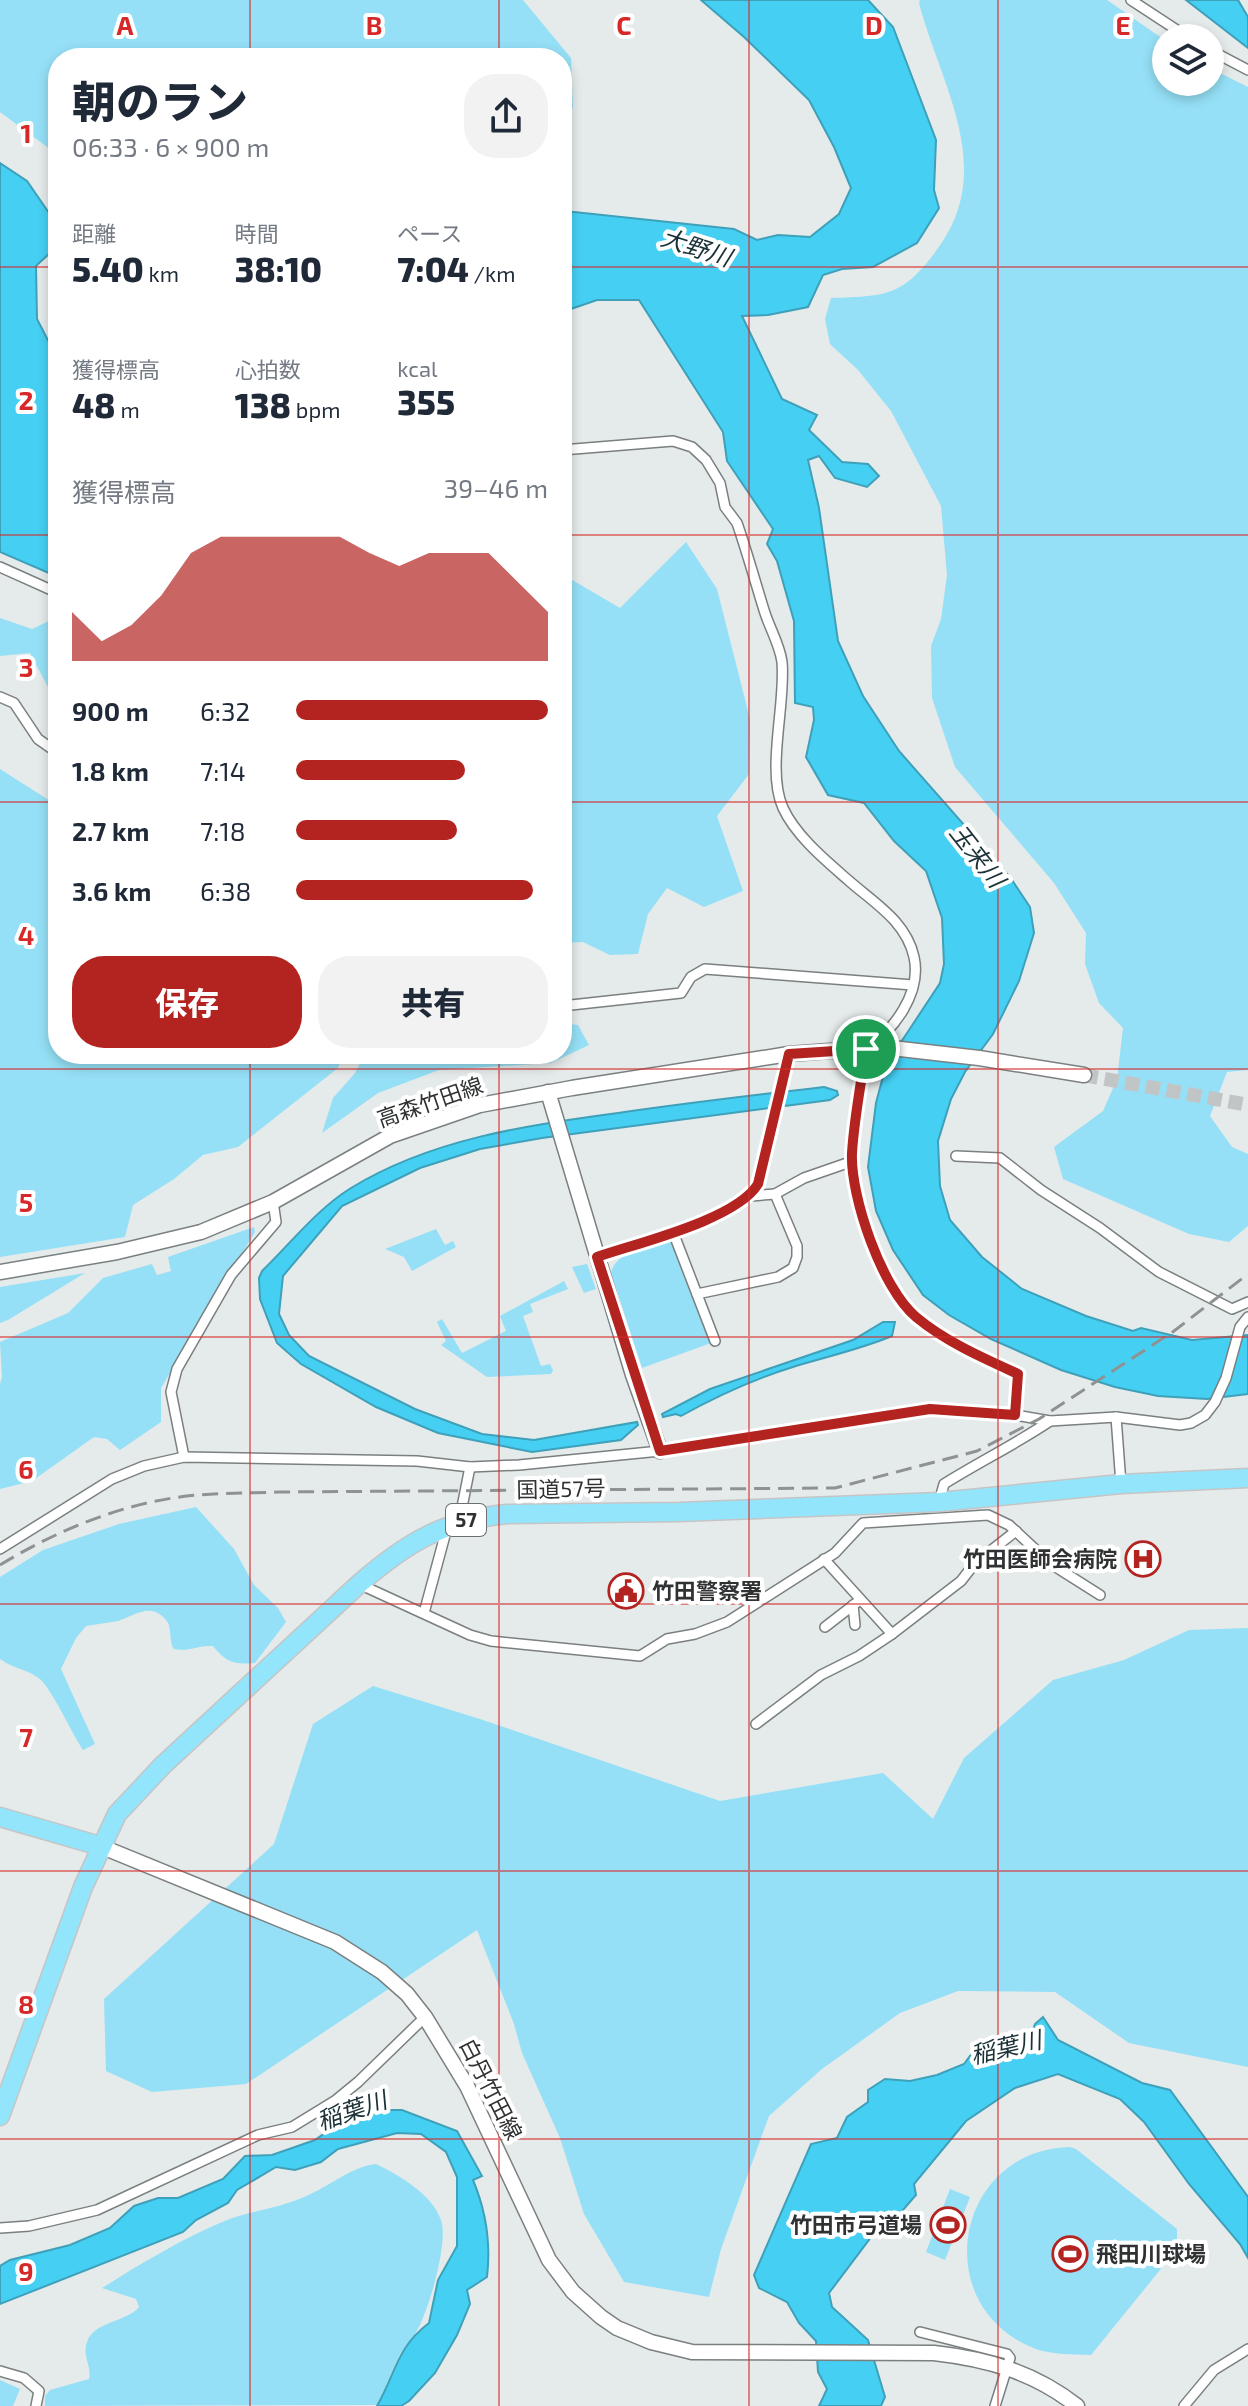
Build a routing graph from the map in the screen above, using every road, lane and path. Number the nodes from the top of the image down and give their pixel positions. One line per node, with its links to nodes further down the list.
1 (1131, 0): 2 (street)
2 (1168, 24)
3 (1224, 57): 4 (street)
4 (1248, 70)
5 (572, 449): 10 (street)
6 (0, 567): 7 (street)
7 (48, 589)
8 (0, 697): 9 (street)
9 (48, 746)
10 (913, 985): 11 (street); 12 (street)
11 (572, 1005)
12 (866, 1049): 13 (main road, 高森竹田線); 14 (main road, 高森竹田線); 17 (street)
13 (789, 1054): 15 (main road, 高森竹田線); 19 (street)
14 (1084, 1075)
15 (548, 1092): 20 (main road, 高森竹田線); 22 (main road)
16 (956, 1156): 25 (street)
17 (853, 1161): 18 (street); 28 (street)
18 (775, 1194): 19 (street); 24 (street)
19 (751, 1196): 21 (street)
20 (273, 1202): 23 (main road, 高森竹田線); 32 (street)
21 (673, 1232): 22 (street); 24 (street)
22 (597, 1257): 31 (main road)
23 (0, 1272)
24 (697, 1294): 27 (street)
25 (1248, 1302)
26 (1248, 1317): 29 (street)
27 (715, 1341)
28 (1015, 1415): 30 (street); 31 (street)
29 (1116, 1417): 30 (street); 35 (street)
30 (1050, 1421): 36 (street)
31 (660, 1451): 33 (street)
32 (184, 1457): 33 (street); 39 (street)
33 (470, 1467): 37 (street)
34 (1248, 1478): 35 (highway, 国道57号 / 57)
35 (1121, 1484): 36 (highway, 国道57号 / 57)
36 (939, 1502): 37 (highway, 国道57号 / 57)
37 (454, 1524): 41 (highway, 国道57号 / 57); 44 (street)
38 (1016, 1531): 40 (street); 42 (street); 47 (street)
39 (0, 1549)
40 (824, 1559): 43 (street); 44 (street)
41 (359, 1584): 44 (street); 50 (highway, 国道57号 / 57)
42 (1100, 1595)
43 (856, 1603): 45 (street); 46 (street); 47 (street)
44 (424, 1613)
45 (855, 1625)
46 (825, 1627)
47 (892, 1634): 48 (street)
48 (756, 1724)
49 (0, 1817): 50 (highway)
50 (100, 1846): 51 (main road, 白丹竹田線); 52 (highway, 国道57号 / 57)
51 (425, 2017): 53 (street); 56 (main road, 白丹竹田線)
52 (0, 2116)
53 (0, 2228)
54 (920, 2332): 56 (street)
55 (1248, 2349): 61 (street)
56 (1007, 2366): 59 (street); 60 (main road)
57 (0, 2371): 58 (street)
58 (36, 2406)
59 (995, 2406)
60 (1077, 2406)
61 (1184, 2406)

